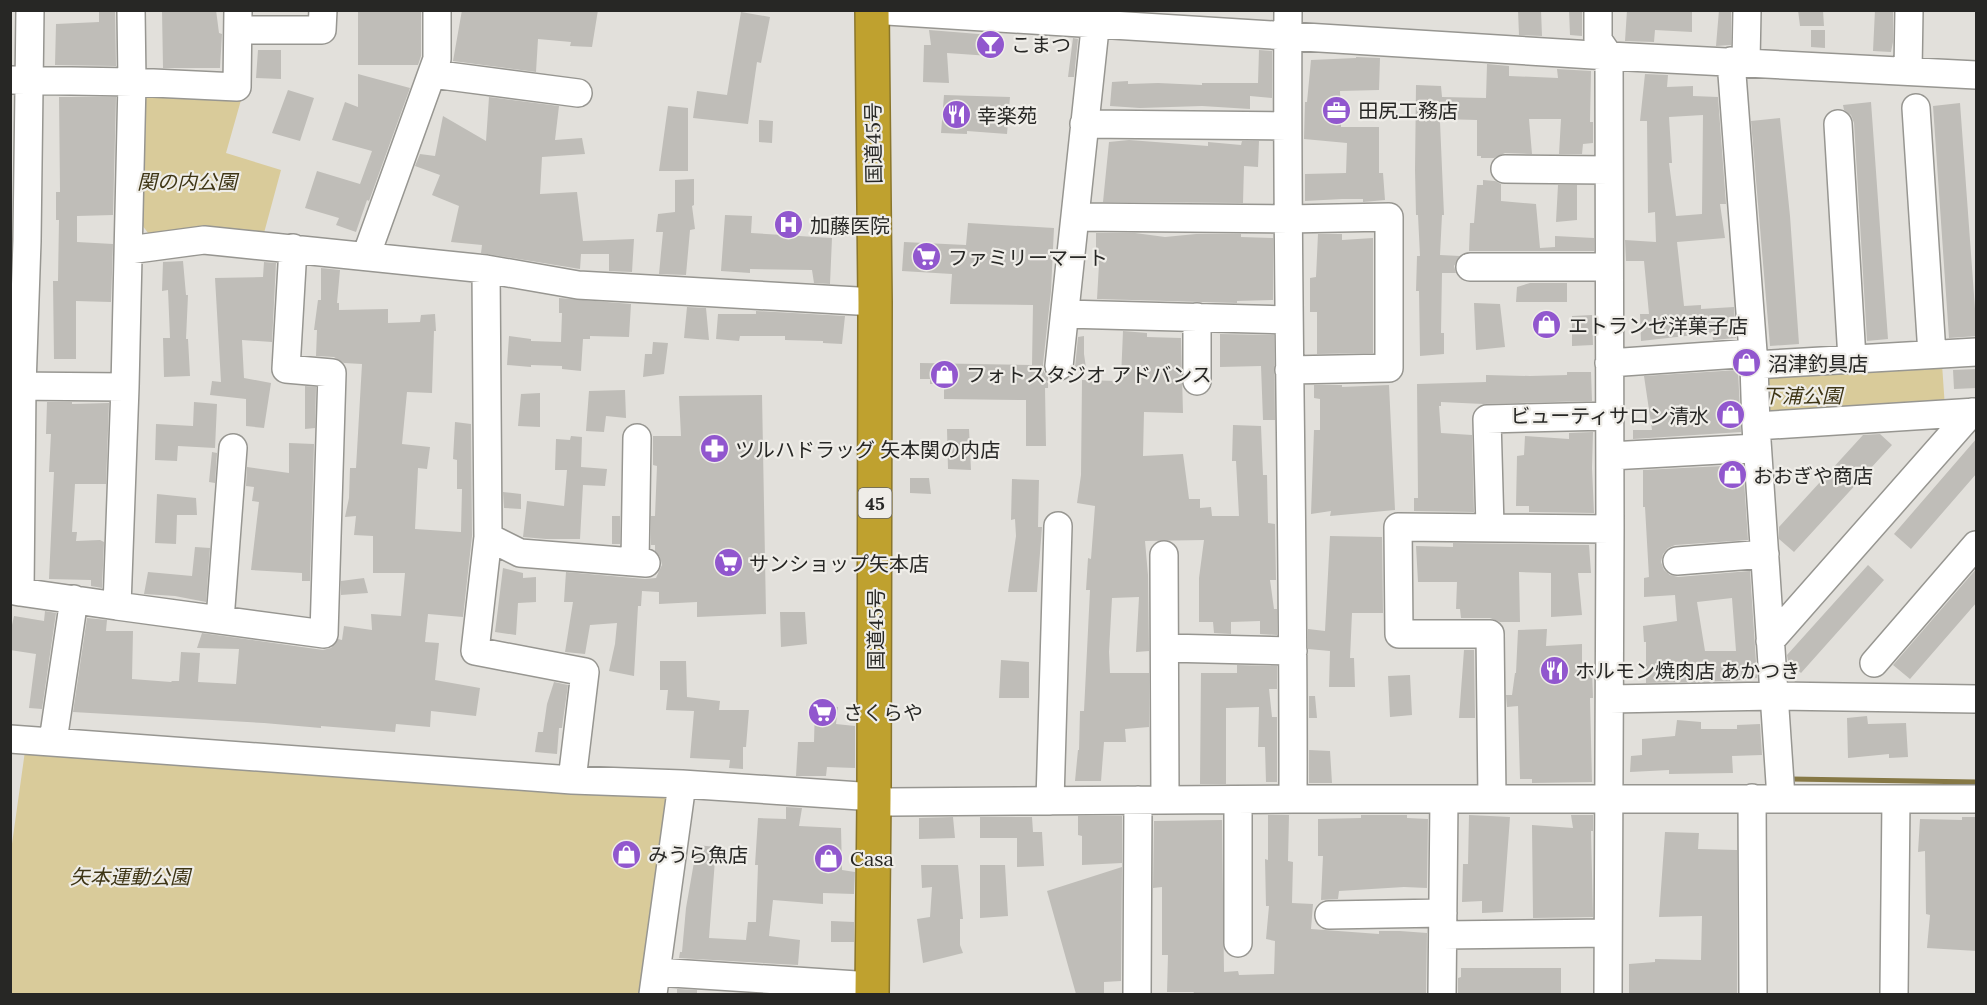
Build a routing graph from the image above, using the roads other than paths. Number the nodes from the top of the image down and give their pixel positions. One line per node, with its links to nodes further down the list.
1 (30, 10): 17 (street)
2 (131, 10): 18 (street)
3 (323, 10): 10 (street)
4 (437, 10): 15 (street)
5 (1598, 10): 12 (street)
6 (1747, 10): 13 (street)
7 (1909, 10): 14 (street)
8 (872, 11): 9 (street); 35 (highway, 国道45号 / 45)
9 (1097, 18): 11 (street); 21 (street)
10 (238, 20): 18 (street)
11 (1288, 23): 12 (street); 23 (street)
12 (1609, 56): 13 (street); 25 (street)
13 (1739, 62): 14 (street); 41 (street)
14 (1908, 71): 16 (street)
15 (432, 74): 19 (street); 31 (street)
16 (1977, 75)
17 (19, 80): 18 (street); 28 (street)
18 (132, 82): 30 (street)
19 (578, 93)
20 (1916, 108): 40 (street)
21 (1084, 124): 23 (street); 26 (street)
22 (1838, 124): 42 (street)
23 (1286, 126): 27 (street)
24 (1505, 169): 25 (street)
25 (1609, 170): 33 (street)
26 (1075, 217): 27 (street); 36 (street)
27 (1288, 219): 38 (street); 45 (street)
28 (19, 241): 47 (street)
29 (293, 248): 30 (street); 31 (street); 66 (street)
30 (129, 250): 48 (street)
31 (366, 256): 34 (street)
32 (1470, 267): 33 (street)
33 (1609, 267): 43 (street)
34 (486, 269): 35 (street); 58 (street)
35 (875, 302): 83 (highway, 国道45号 / 45)
36 (1065, 314): 37 (street); 44 (street)
37 (1197, 317): 38 (street); 46 (street)
38 (1288, 320): 45 (street)
39 (1977, 352): 40 (street)
40 (1932, 354): 42 (street)
41 (1754, 359): 42 (street); 43 (street); 51 (street)
42 (1852, 359)
43 (1609, 363): 50 (street)
44 (1059, 366)
45 (1289, 370): 69 (street)
46 (1197, 381)
47 (16, 386): 48 (street); 63 (street)
48 (125, 387): 65 (street)
49 (1974, 412): 51 (street); 67 (street)
50 (1609, 416): 54 (street); 56 (street)
51 (1757, 437): 54 (street); 60 (street)
52 (637, 438): 58 (street)
53 (233, 448): 66 (street)
54 (1610, 456): 57 (street)
55 (1058, 526): 89 (street)
56 (1490, 527): 57 (street); 79 (street)
57 (1610, 529): 72 (street)
58 (488, 537): 76 (street)
59 (1977, 545): 70 (street)
60 (1765, 554): 62 (street); 67 (street)
61 (1164, 555): 68 (street)
62 (1677, 561)
63 (15, 591): 64 (street)
64 (74, 599): 65 (street); 75 (street)
65 (117, 606): 66 (street)
66 (220, 620)
67 (1770, 641): 71 (street)
68 (1166, 648): 69 (street); 87 (street)
69 (1293, 651): 78 (street)
70 (1874, 663)
71 (1775, 696): 72 (street); 73 (street); 82 (street)
72 (1610, 699): 80 (street)
73 (1977, 699)
74 (10, 738): 75 (street)
75 (53, 741): 76 (street)
76 (572, 780): 77 (street)
77 (682, 784): 83 (street); 94 (street)
78 (1293, 798): 84 (street); 88 (street)
79 (1492, 798): 80 (street); 84 (street)
80 (1607, 798): 81 (street); 92 (street)
81 (1752, 798): 82 (street); 99 (street)
82 (1780, 798): 85 (street)
83 (874, 799): 89 (street); 95 (highway, 国道45号 / 45)
84 (1444, 799): 91 (street)
85 (1896, 799): 86 (street); 100 (street)
86 (1977, 799)
87 (1152, 800): 88 (street); 89 (street); 96 (street)
88 (1238, 800): 93 (street)
89 (1050, 801)
90 (1329, 915): 91 (street)
91 (1443, 924): 92 (street); 97 (street)
92 (1608, 933): 98 (street)
93 (1238, 943)
94 (654, 983): 95 (street)
95 (872, 990)
96 (1137, 994)
97 (1442, 994)
98 (1608, 994)
99 (1753, 994)
100 (1894, 994)

